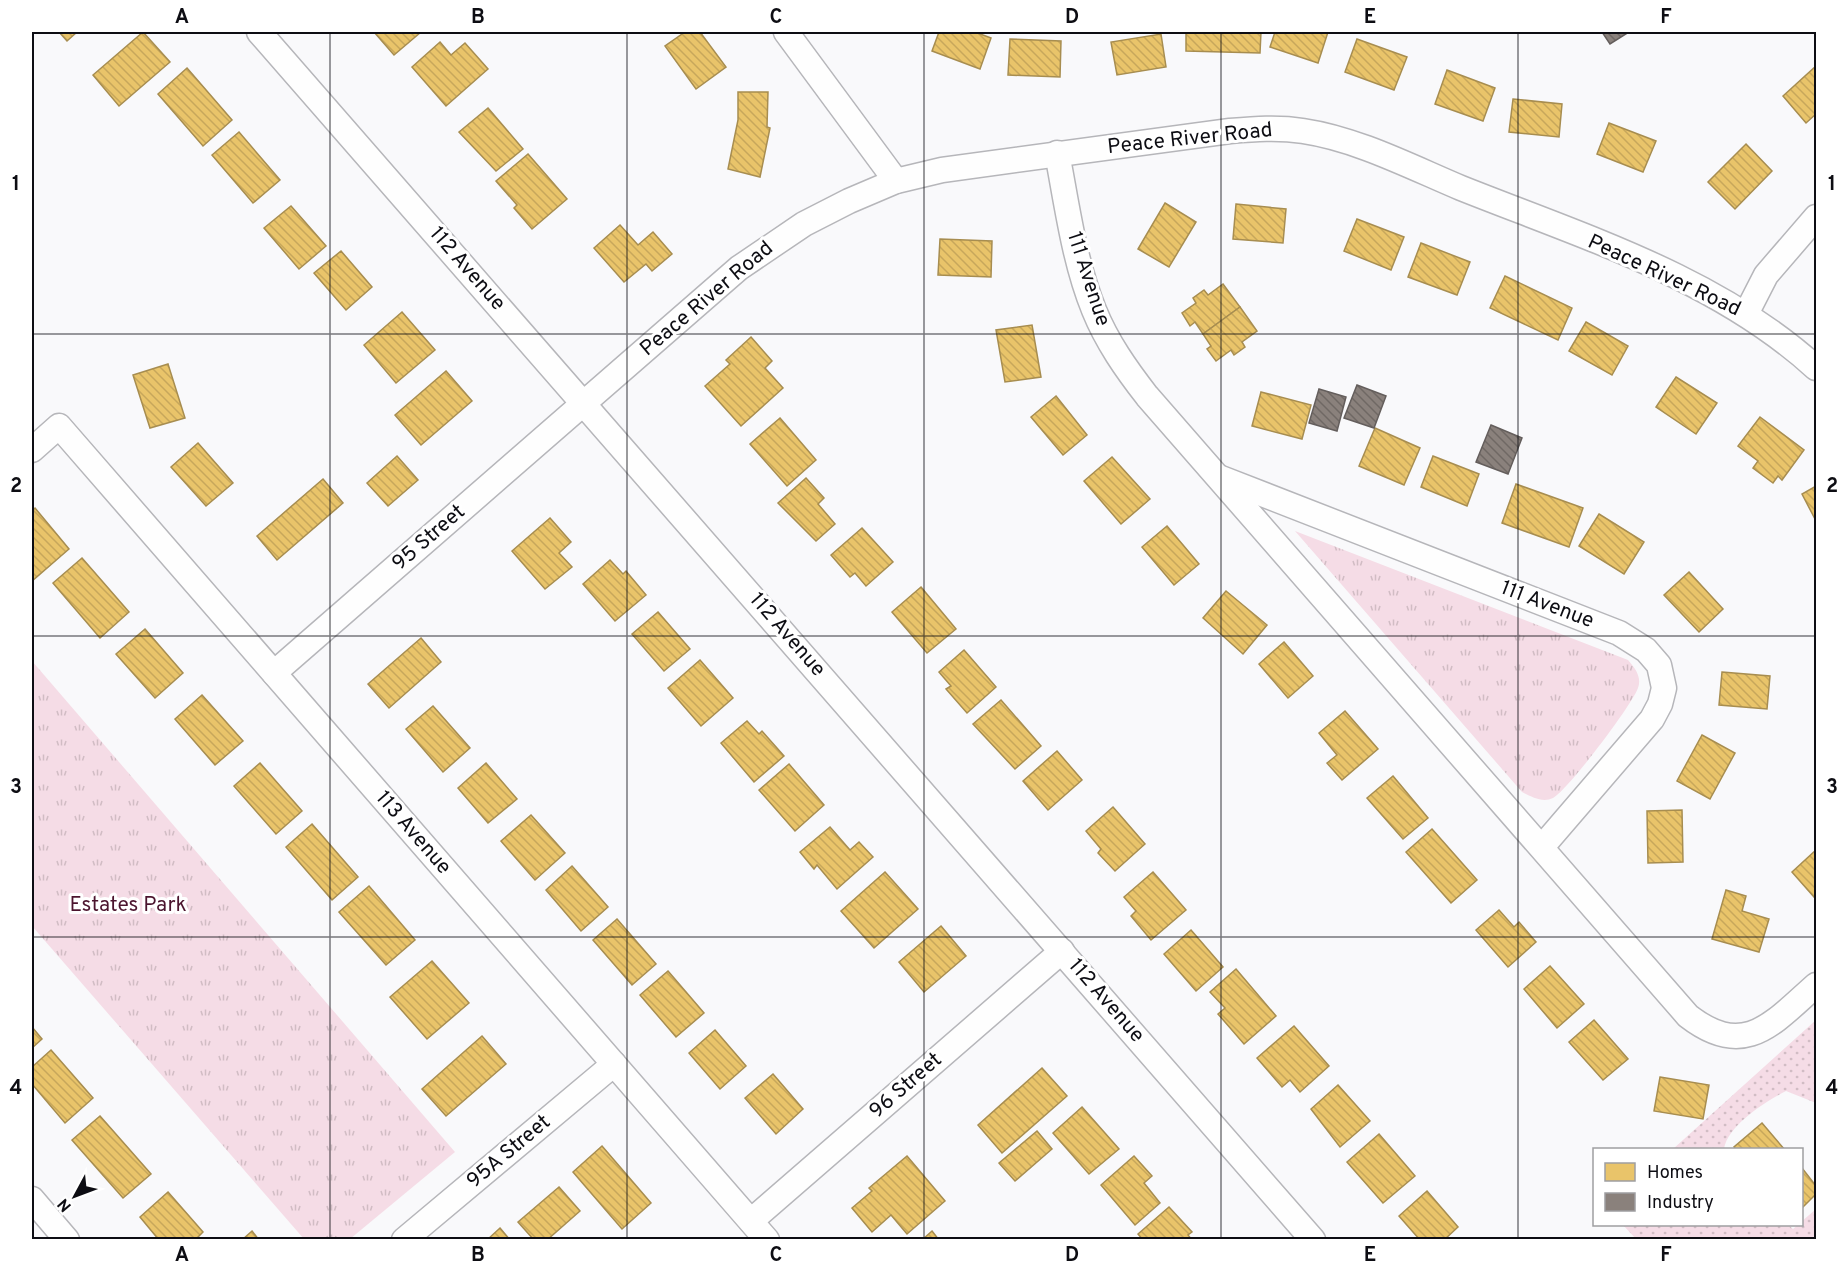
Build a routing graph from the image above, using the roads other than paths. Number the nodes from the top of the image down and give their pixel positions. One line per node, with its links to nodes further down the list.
1 (259, 32): 8 (street, 112 Avenue)
2 (786, 32): 4 (street)
3 (1057, 153): 4 (street, Peace River Road); 6 (street, Peace River Road); 10 (street, 111 Avenue)
4 (896, 181): 8 (street, Peace River Road)
5 (1816, 217): 6 (street)
6 (1746, 314): 7 (street, Peace River Road)
7 (1816, 369)
8 (584, 403): 11 (street, 95 Street); 13 (street, 112 Avenue)
9 (32, 450): 11 (street, 113 Avenue)
10 (1216, 476): 12 (street, 111 Avenue); 12 (street, 111 Avenue)
11 (274, 673): 15 (street, 113 Avenue)
12 (1542, 847): 14 (street, 111 Avenue)
13 (1062, 951): 17 (street, 96 Street); 21 (street, 112 Avenue)
14 (1816, 985)
15 (614, 1064): 17 (street, 113 Avenue); 19 (street, 95A Street)
16 (32, 1198): 18 (street)
17 (751, 1221): 20 (street, 113 Avenue)
18 (67, 1239)
19 (404, 1239)
20 (767, 1239)
21 (1313, 1239)

